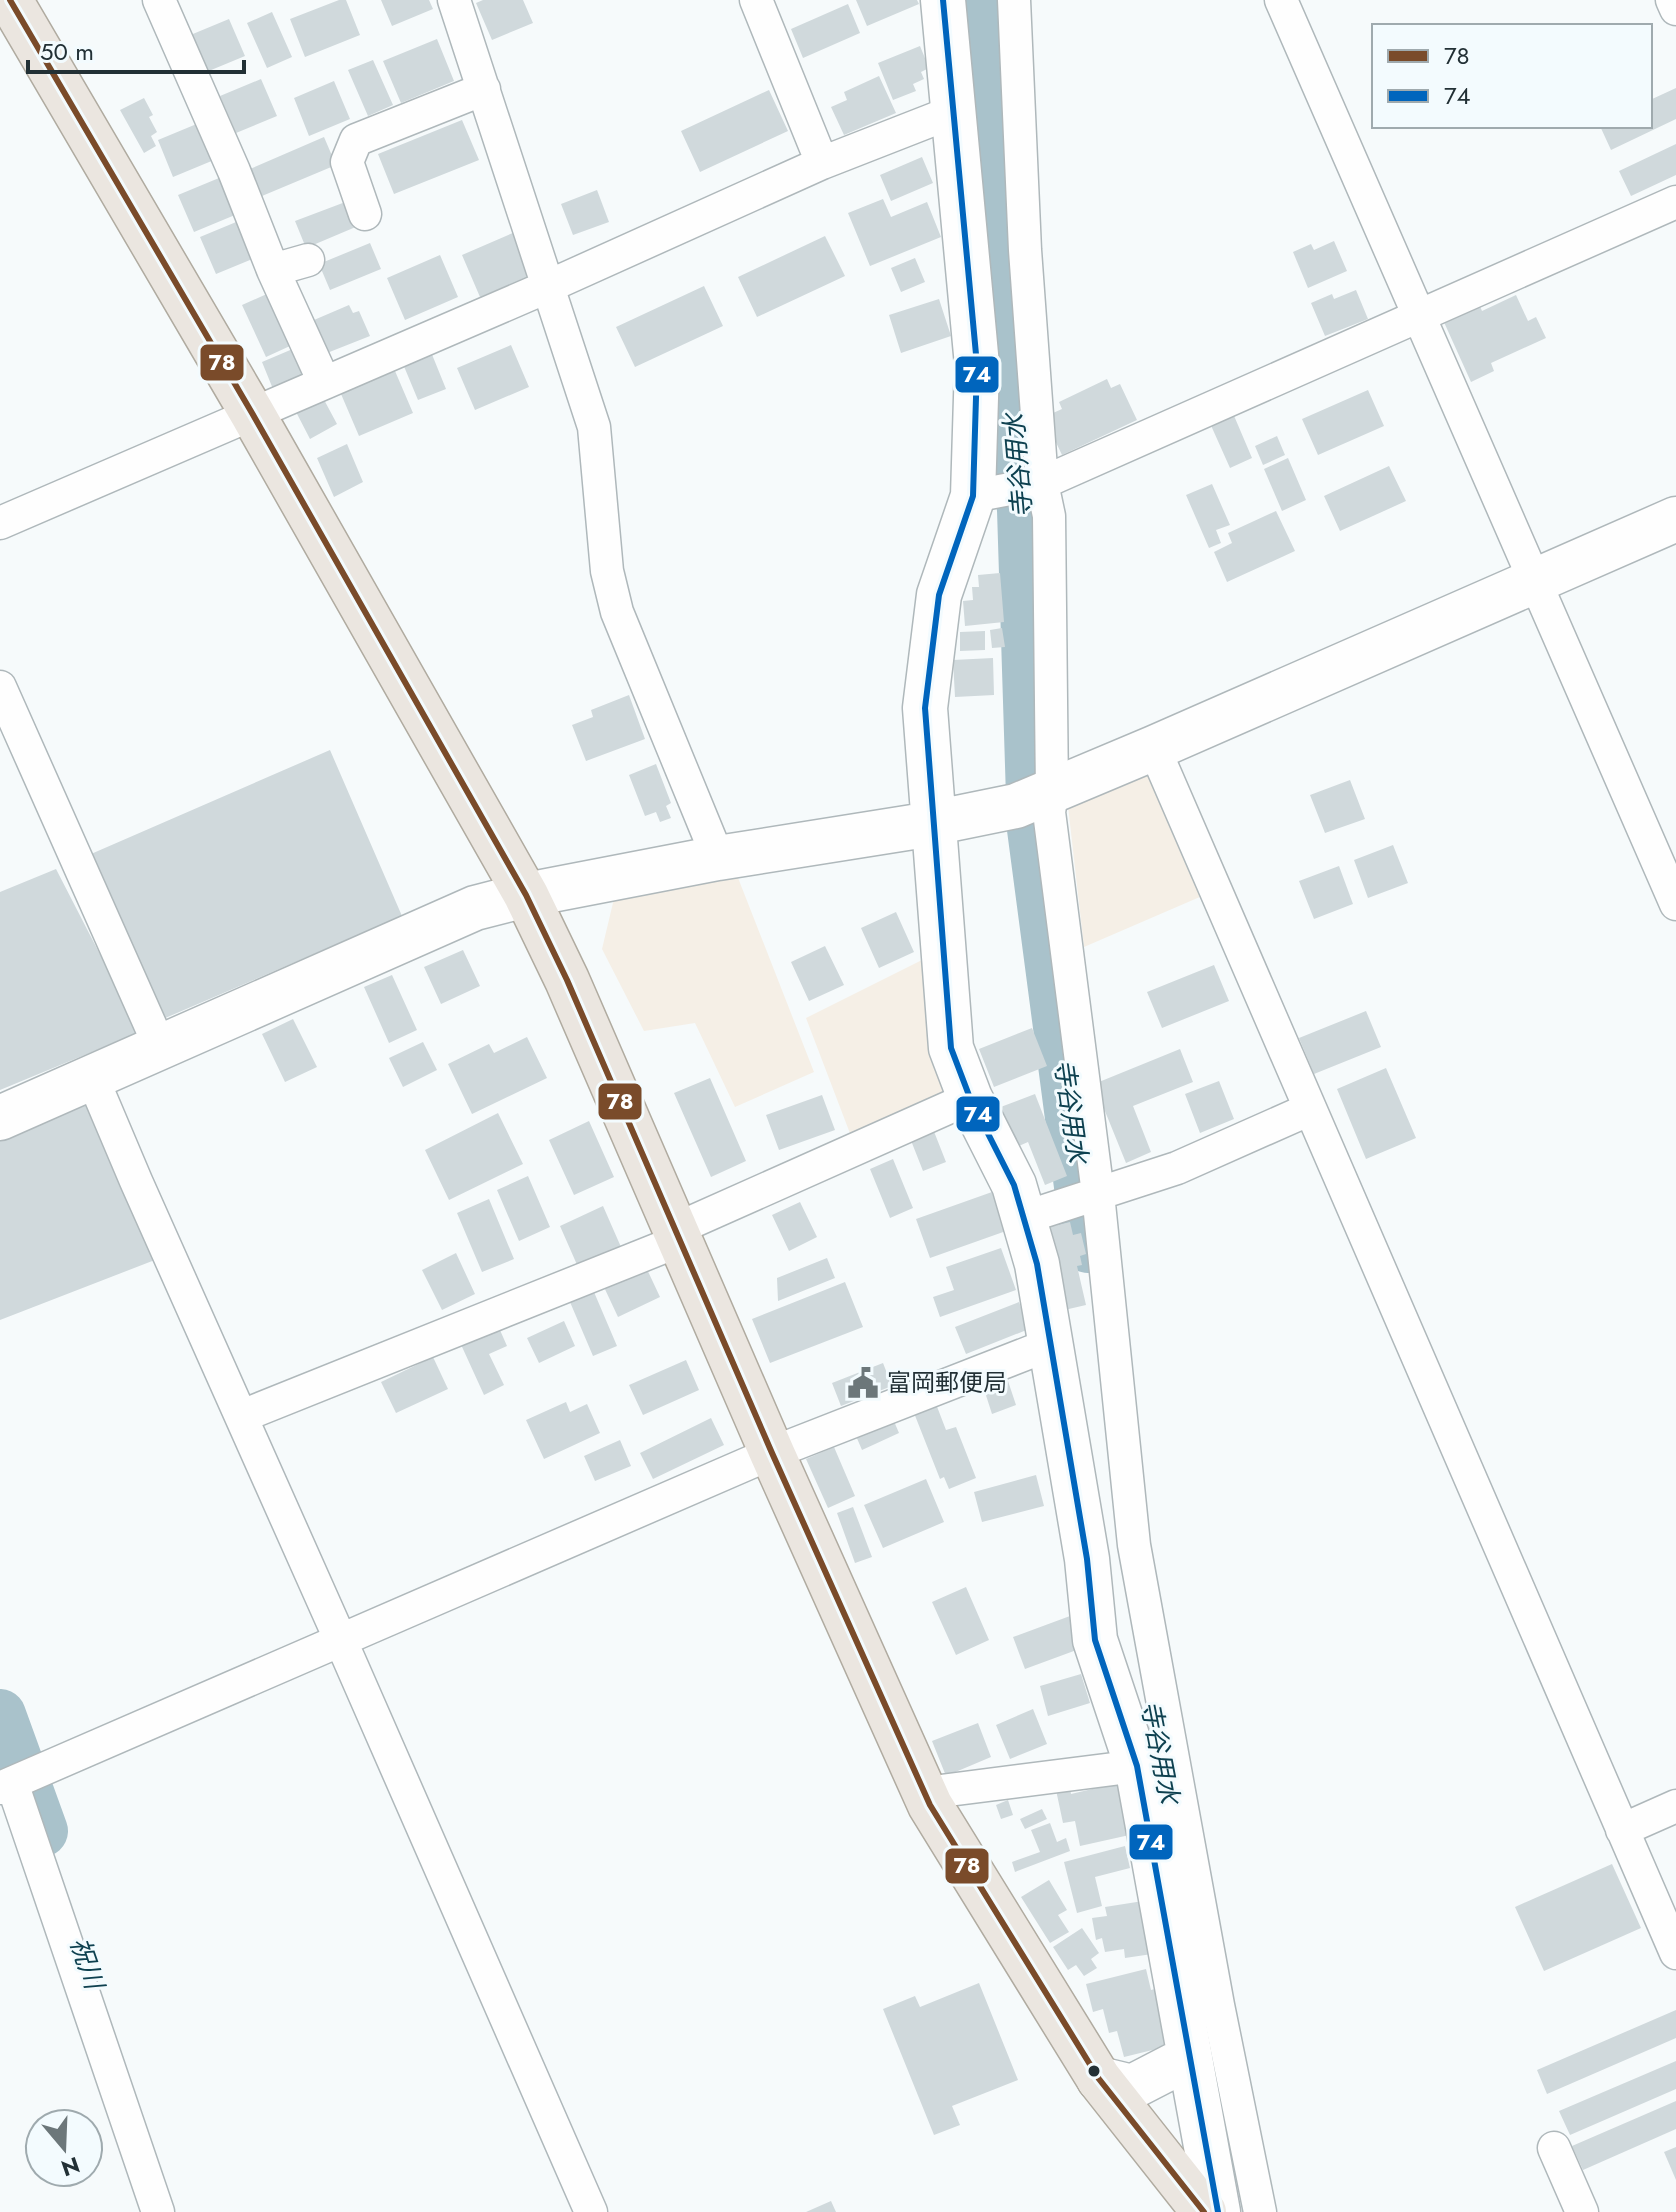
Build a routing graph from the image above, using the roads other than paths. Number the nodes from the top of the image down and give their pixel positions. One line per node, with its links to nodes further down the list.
1 (10, 0): 20 (main road)
2 (159, 0): 16 (street)
3 (454, 0): 10 (street)
4 (756, 0): 12 (street)
5 (943, 0): 11 (street)
6 (1014, 0): 21 (street)
7 (1281, 0): 18 (street)
8 (1672, 0): 9 (street)
9 (1676, 9)
10 (484, 89): 14 (street); 17 (street)
11 (955, 111): 12 (street); 21 (street)
12 (822, 163): 17 (street)
13 (1676, 202): 18 (street)
14 (365, 214)
15 (308, 260): 16 (street)
16 (273, 270): 19 (street)
17 (549, 286): 19 (street); 29 (street)
18 (1419, 316): 21 (street); 24 (street)
19 (324, 382): 20 (street)
20 (252, 413): 23 (street); 30 (main road)
21 (1013, 488): 27 (street); 28 (street)
22 (1676, 519): 24 (street)
23 (0, 523)
24 (1535, 580): 26 (street); 31 (street)
25 (0, 687): 32 (street)
26 (1154, 748): 27 (street); 35 (street)
27 (1052, 793): 28 (street); 37 (street)
28 (934, 823): 29 (street); 34 (street)
29 (718, 858): 30 (street)
30 (526, 895): 32 (street); 39 (main road)
31 (1676, 904)
32 (160, 1047): 33 (street)
33 (92, 1077): 36 (street); 41 (street)
34 (970, 1098): 38 (street); 39 (street)
35 (1310, 1109): 37 (street); 48 (street)
36 (0, 1118)
37 (1098, 1194): 38 (street); 57 (street)
38 (1023, 1218): 40 (street)
39 (678, 1235): 41 (street); 42 (main road)
40 (1051, 1344): 42 (street); 44 (street)
41 (242, 1416): 43 (street)
42 (772, 1453): 43 (street); 46 (main road)
43 (341, 1641): 45 (street); 54 (street)
44 (1137, 1766): 46 (street); 50 (street)
45 (9, 1785): 53 (street)
46 (925, 1793): 51 (main road)
47 (1676, 1806): 48 (street)
48 (1622, 1830): 49 (street)
49 (1676, 1953)
50 (1190, 2057): 51 (street); 56 (street)
51 (1099, 2079): 55 (main road)
52 (1554, 2148): 58 (street)
53 (158, 2212)
54 (591, 2212)
55 (1204, 2212)
56 (1218, 2212)
57 (1260, 2212)
58 (1582, 2212)

